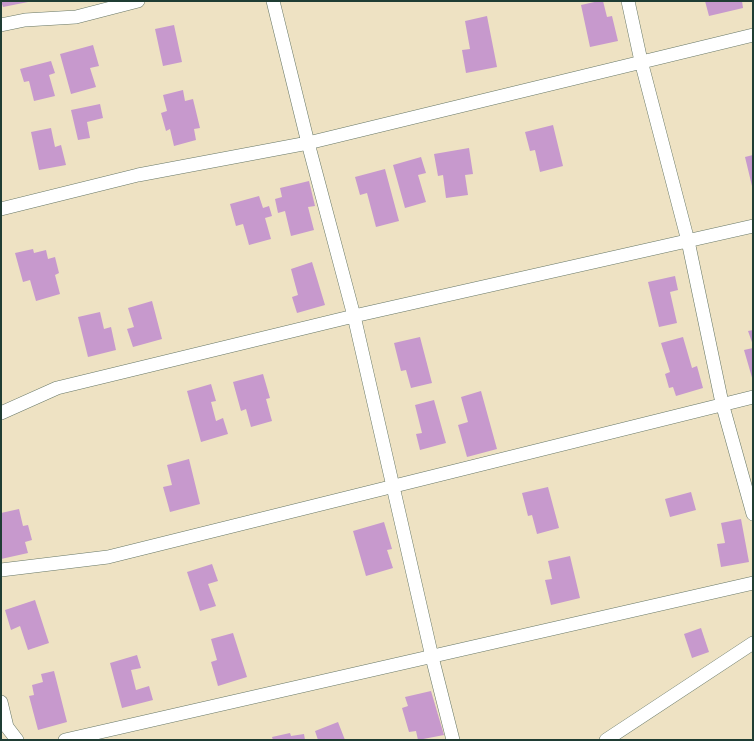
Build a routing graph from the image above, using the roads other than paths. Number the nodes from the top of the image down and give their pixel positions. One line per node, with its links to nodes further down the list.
1 (138, 1): 4 (street)
2 (273, 1): 7 (street)
3 (628, 1): 6 (street)
4 (1, 25)
5 (753, 35): 6 (street)
6 (641, 61): 7 (street); 10 (street)
7 (308, 143): 8 (street); 11 (street)
8 (1, 209)
9 (753, 226): 10 (street)
10 (688, 241): 11 (street); 13 (street)
11 (354, 316): 14 (street); 15 (street)
12 (753, 397): 13 (street)
13 (722, 403): 15 (street); 16 (street)
14 (1, 412)
15 (393, 486): 17 (street); 20 (street)
16 (753, 514)
17 (1, 570)
18 (753, 583): 20 (street)
19 (753, 643): 25 (street)
20 (432, 657): 23 (street); 24 (street)
21 (1, 702): 22 (street)
22 (17, 740)
23 (65, 740)
24 (453, 740)
25 (606, 740)

